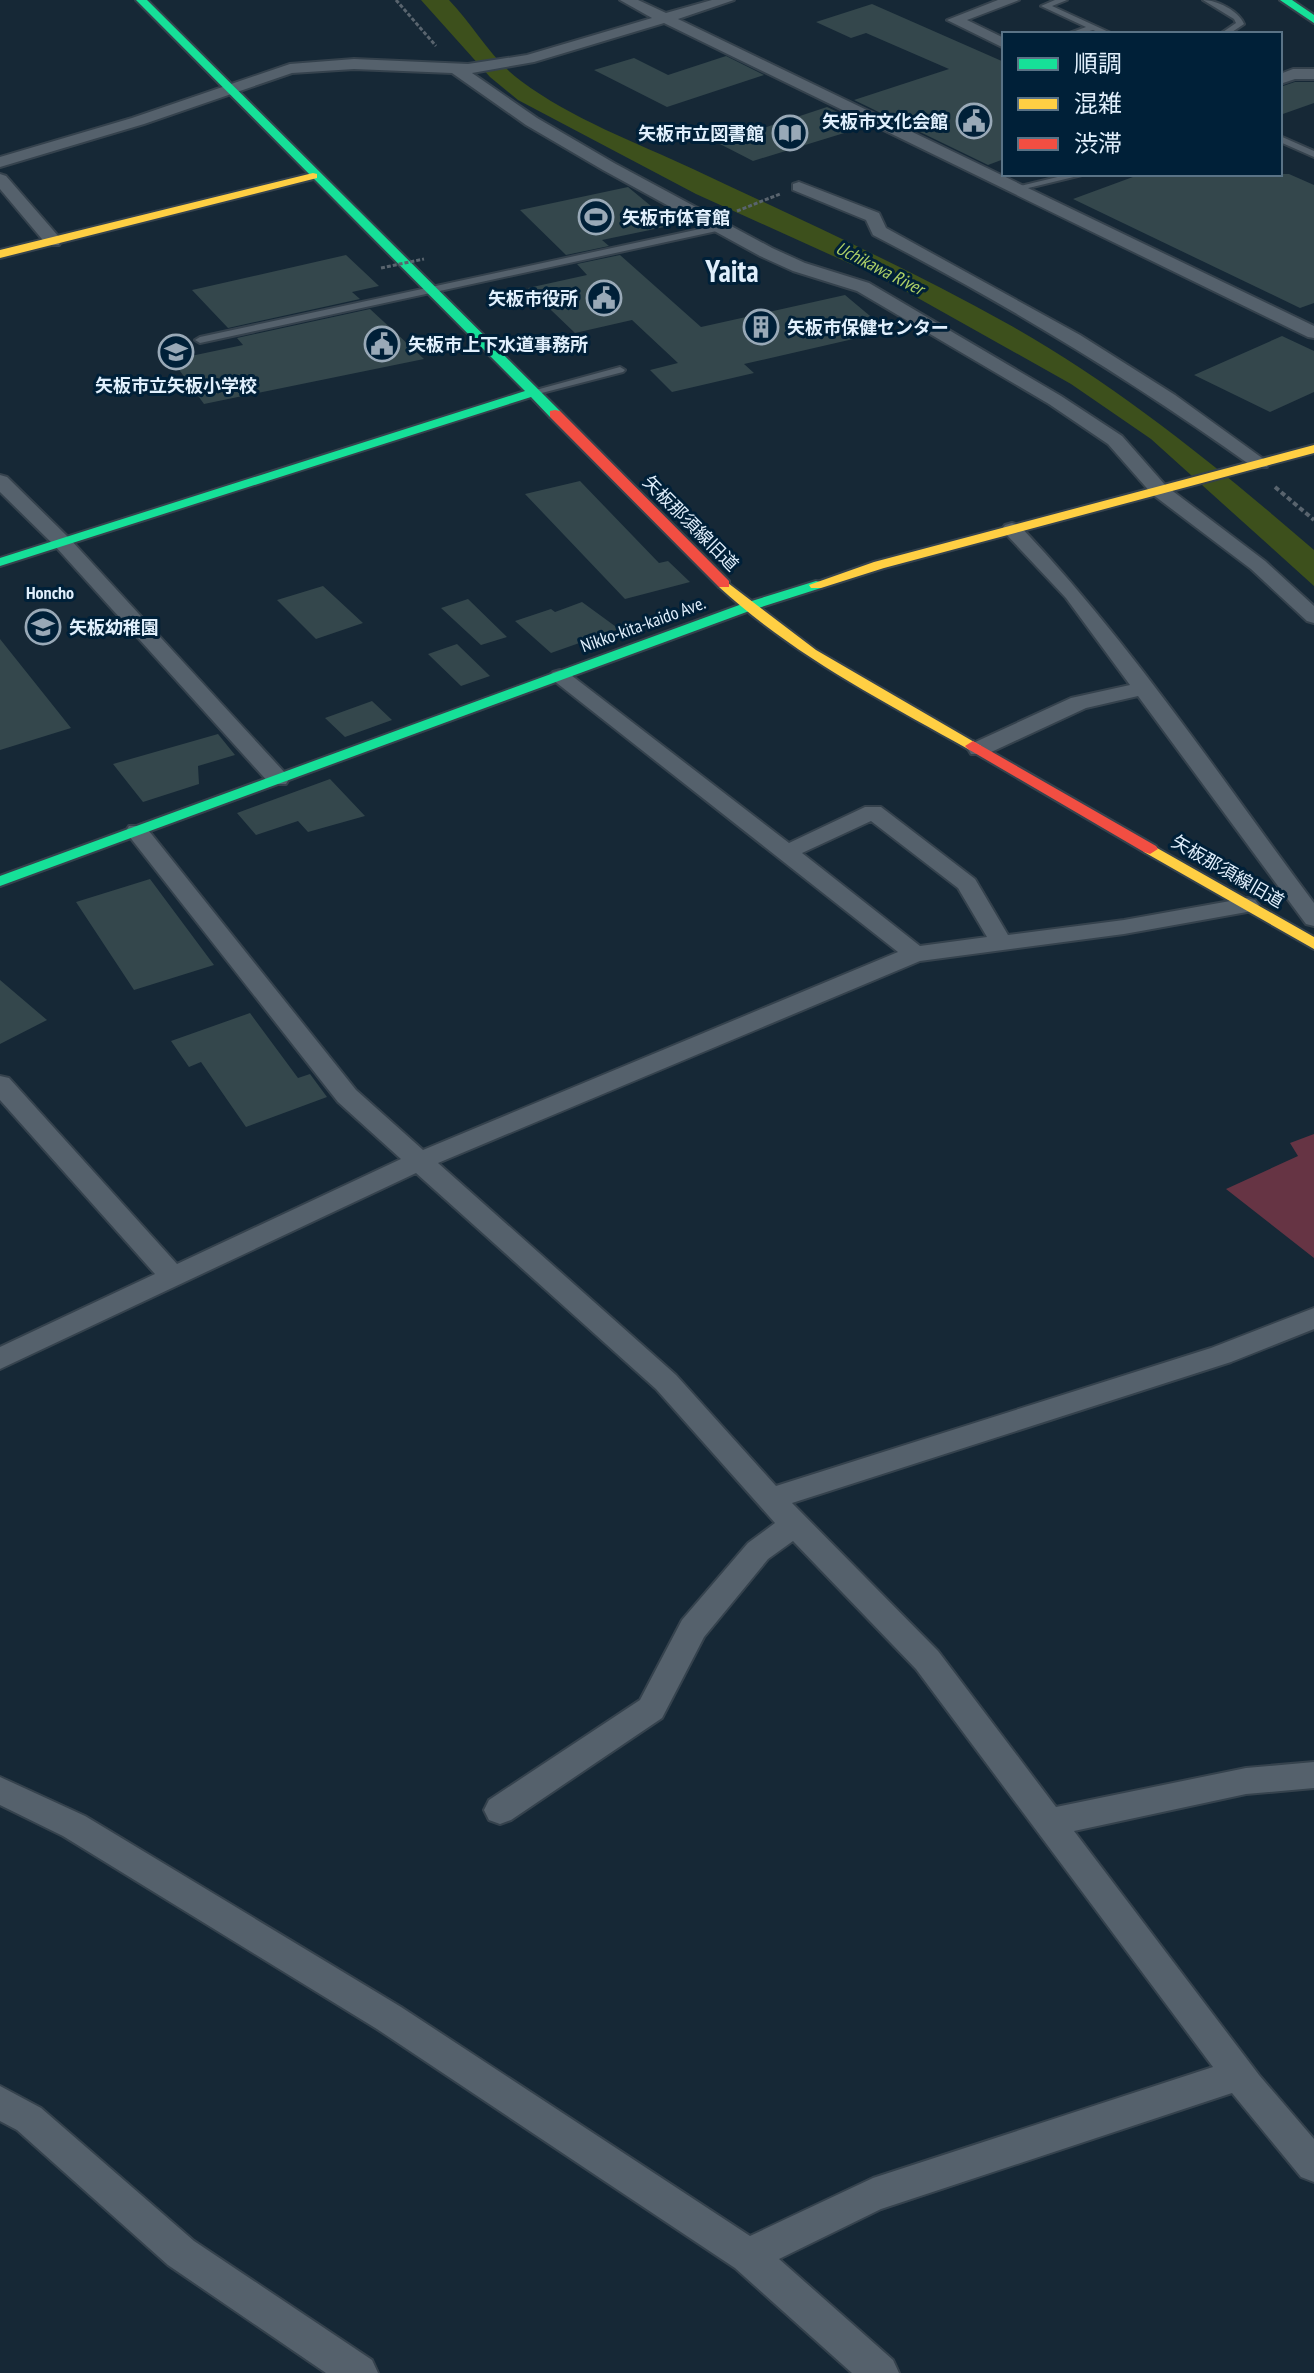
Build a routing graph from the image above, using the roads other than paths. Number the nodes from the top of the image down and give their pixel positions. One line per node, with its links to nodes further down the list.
1 (141, 0): 18 (main road, 矢板那須線旧道)
2 (627, 0): 8 (street)
3 (727, 0): 8 (street)
4 (1012, 0): 14 (street)
5 (1063, 0): 10 (lane)
6 (1207, 0): 13 (lane)
7 (1285, 0): 9 (main road)
8 (665, 18): 15 (street); 26 (street)
9 (1314, 20)
10 (1093, 27): 11 (lane); 12 (lane)
11 (1077, 32)
12 (1104, 32)
13 (1227, 32)
14 (1002, 43)
15 (463, 70): 18 (street); 27 (street)
16 (1314, 74): 17 (street)
17 (1282, 78)
18 (228, 89): 21 (street); 22 (main road, 矢板那須線旧道)
19 (1282, 140): 20 (lane)
20 (1314, 154)
21 (0, 162)
22 (313, 176): 28 (main road); 30 (main road, 矢板那須線旧道)
23 (1073, 176): 26 (lane)
24 (0, 179): 28 (street)
25 (799, 187): 36 (street)
26 (1016, 188): 31 (street)
27 (716, 224): 30 (lane); 38 (street)
28 (53, 241): 29 (main road)
29 (0, 254)
30 (432, 292): 32 (lane); 34 (main road, 矢板那須線旧道)
31 (1314, 333)
32 (200, 340)
33 (620, 370): 34 (lane)
34 (530, 393): 40 (main road); 42 (main road, 矢板那須線旧道)
35 (1314, 449): 36 (main road, Nikko-kita-kaido Ave.)
36 (1250, 466): 38 (main road, Nikko-kita-kaido Ave.)
37 (0, 481): 40 (street)
38 (1164, 489): 39 (main road, Nikko-kita-kaido Ave.); 43 (street)
39 (1012, 529): 42 (main road, Nikko-kita-kaido Ave.); 45 (street)
40 (62, 542): 41 (main road); 47 (street)
41 (0, 562)
42 (747, 607): 44 (main road, Nikko-kita-kaido Ave.); 46 (main road, 矢板那須線旧道)
43 (1314, 617)
44 (560, 676): 47 (main road, Nikko-kita-kaido Ave.); 49 (street)
45 (1144, 688): 46 (street); 52 (street)
46 (979, 749): 51 (main road, 矢板那須線旧道)
47 (278, 779): 48 (main road, Nikko-kita-kaido Ave.)
48 (137, 831): 50 (main road, Nikko-kita-kaido Ave.); 57 (street)
49 (789, 851): 53 (street); 55 (street)
50 (0, 881)
51 (1247, 905): 53 (street); 54 (main road, 矢板那須線旧道)
52 (1311, 908)
53 (1001, 942): 55 (street)
54 (1314, 944)
55 (915, 954): 57 (street)
56 (0, 1084): 58 (street)
57 (419, 1161): 58 (street); 61 (street)
58 (173, 1277): 60 (street)
59 (1314, 1318): 61 (street)
60 (0, 1359)
61 (770, 1499): 62 (street)
62 (795, 1524): 65 (street); 66 (street)
63 (1314, 1775): 66 (street)
64 (0, 1790): 70 (street)
65 (500, 1810)
66 (1050, 1822): 67 (street)
67 (1238, 2075): 69 (street); 70 (street)
68 (0, 2102): 71 (street)
69 (1314, 2165)
70 (748, 2256): 72 (street)
71 (359, 2373)
72 (880, 2373)

